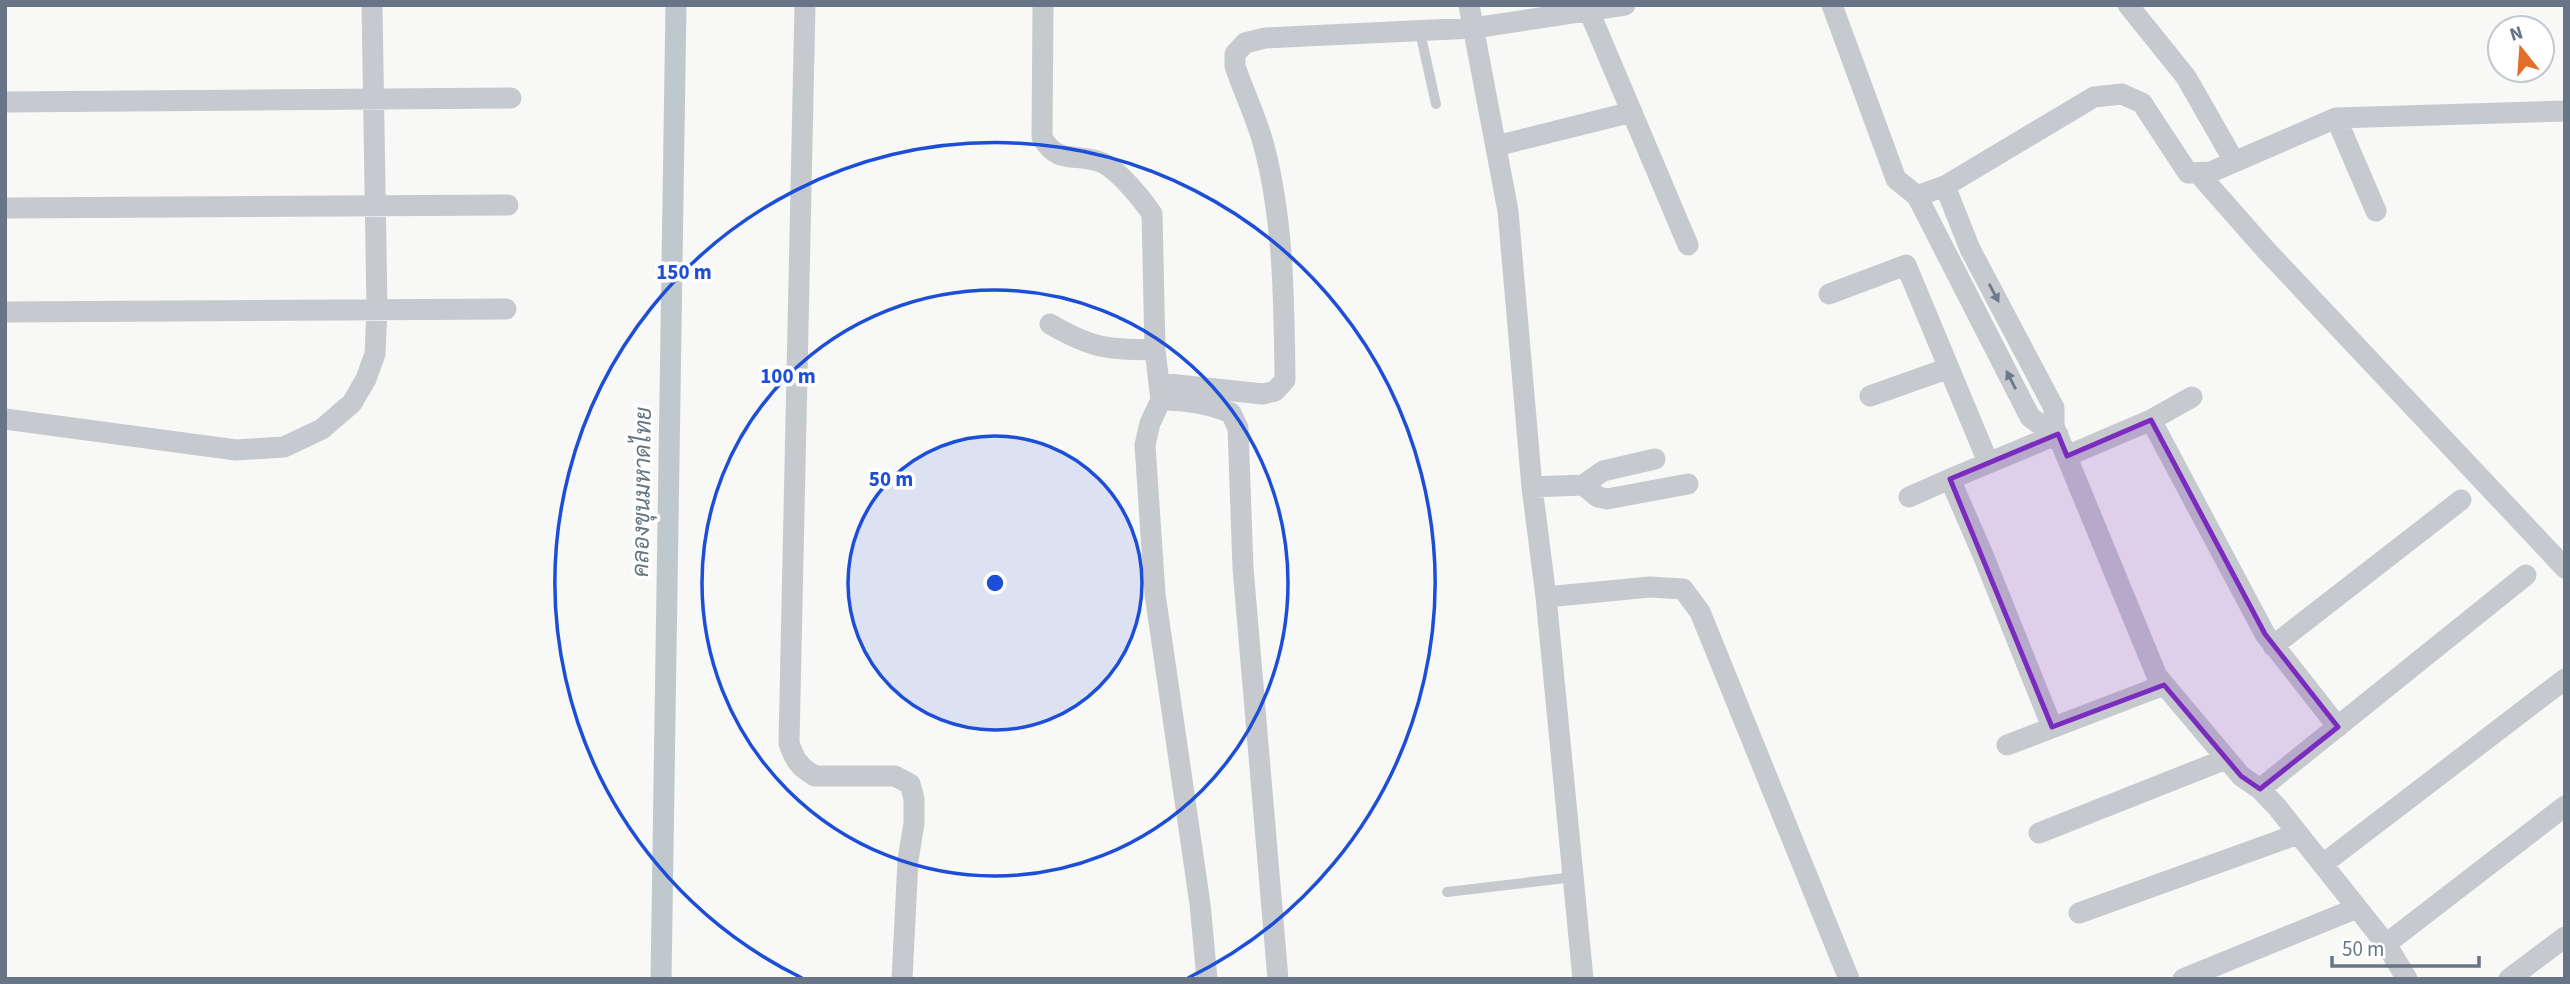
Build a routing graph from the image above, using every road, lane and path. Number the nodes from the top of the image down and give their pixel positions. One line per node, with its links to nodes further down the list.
1 (372, 5): 11 (street)
2 (805, 5): 73 (street)
3 (1043, 5): 35 (street)
4 (1469, 5): 9 (street)
5 (1625, 5): 8 (street)
6 (1832, 5): 22 (street)
7 (2128, 5): 19 (street)
8 (1589, 12): 9 (street); 16 (street)
9 (1474, 28): 10 (street); 18 (street)
10 (1420, 32): 14 (lane); 37 (street)
11 (373, 99): 12 (street); 13 (street); 24 (street)
12 (511, 99)
13 (5, 102)
14 (1436, 104)
15 (2565, 111): 17 (street)
16 (1632, 112): 18 (street); 27 (street)
17 (2336, 118): 19 (street); 26 (street)
18 (1496, 146): 49 (street)
19 (2234, 161): 20 (street)
20 (2199, 174): 21 (street); 52 (street)
21 (1945, 186): 22 (street); 28 (street)
22 (1917, 195): 29 (street)
23 (508, 205): 24 (street)
24 (374, 206): 25 (street); 31 (street)
25 (5, 208)
26 (2376, 211)
27 (1688, 245)
28 (1975, 258): 29 (street); 42 (street, one-way to 42)
29 (1955, 271): 42 (street, one-way to 29)
30 (1829, 294): 36 (street)
31 (377, 309): 32 (street); 33 (street); 40 (street)
32 (506, 309)
33 (5, 312)
34 (1050, 324): 35 (street)
35 (1156, 350): 37 (street)
36 (1949, 368): 38 (street); 45 (street)
37 (1160, 391): 74 (street); 75 (street)
38 (1870, 396)
39 (2192, 397): 41 (street)
40 (5, 419)
41 (2151, 420): 43 (street); 55 (street)
42 (2056, 430): 43 (street); 45 (street)
43 (2067, 456): 57 (street)
44 (1655, 459): 48 (street)
45 (1989, 462): 46 (street)
46 (1950, 479): 50 (street); 58 (street)
47 (1688, 484): 48 (street)
48 (1583, 485): 49 (street)
49 (1532, 487): 54 (street)
50 (1909, 497)
51 (2461, 500): 55 (street)
52 (2565, 568)
53 (2526, 575): 59 (street)
54 (1546, 597): 67 (street); 77 (street)
55 (2273, 646): 59 (street)
56 (2565, 680): 66 (street)
57 (2164, 685): 58 (street); 61 (street)
58 (2052, 727): 60 (street)
59 (2338, 727): 62 (street)
60 (2007, 745)
61 (2226, 759): 62 (street); 64 (street)
62 (2260, 789): 65 (street)
63 (2565, 806): 72 (street)
64 (2039, 833)
65 (2298, 834): 66 (street); 70 (street)
66 (2323, 864): 69 (street)
67 (1574, 877): 68 (lane); 76 (street)
68 (1447, 892)
69 (2357, 908): 72 (street); 78 (street)
70 (2079, 913)
71 (2565, 937): 80 (street)
72 (2386, 944): 79 (street)
73 (902, 979)
74 (1207, 979)
75 (1278, 979)
76 (1583, 979)
77 (1849, 979)
78 (2183, 979)
79 (2407, 979)
80 (2510, 979)

